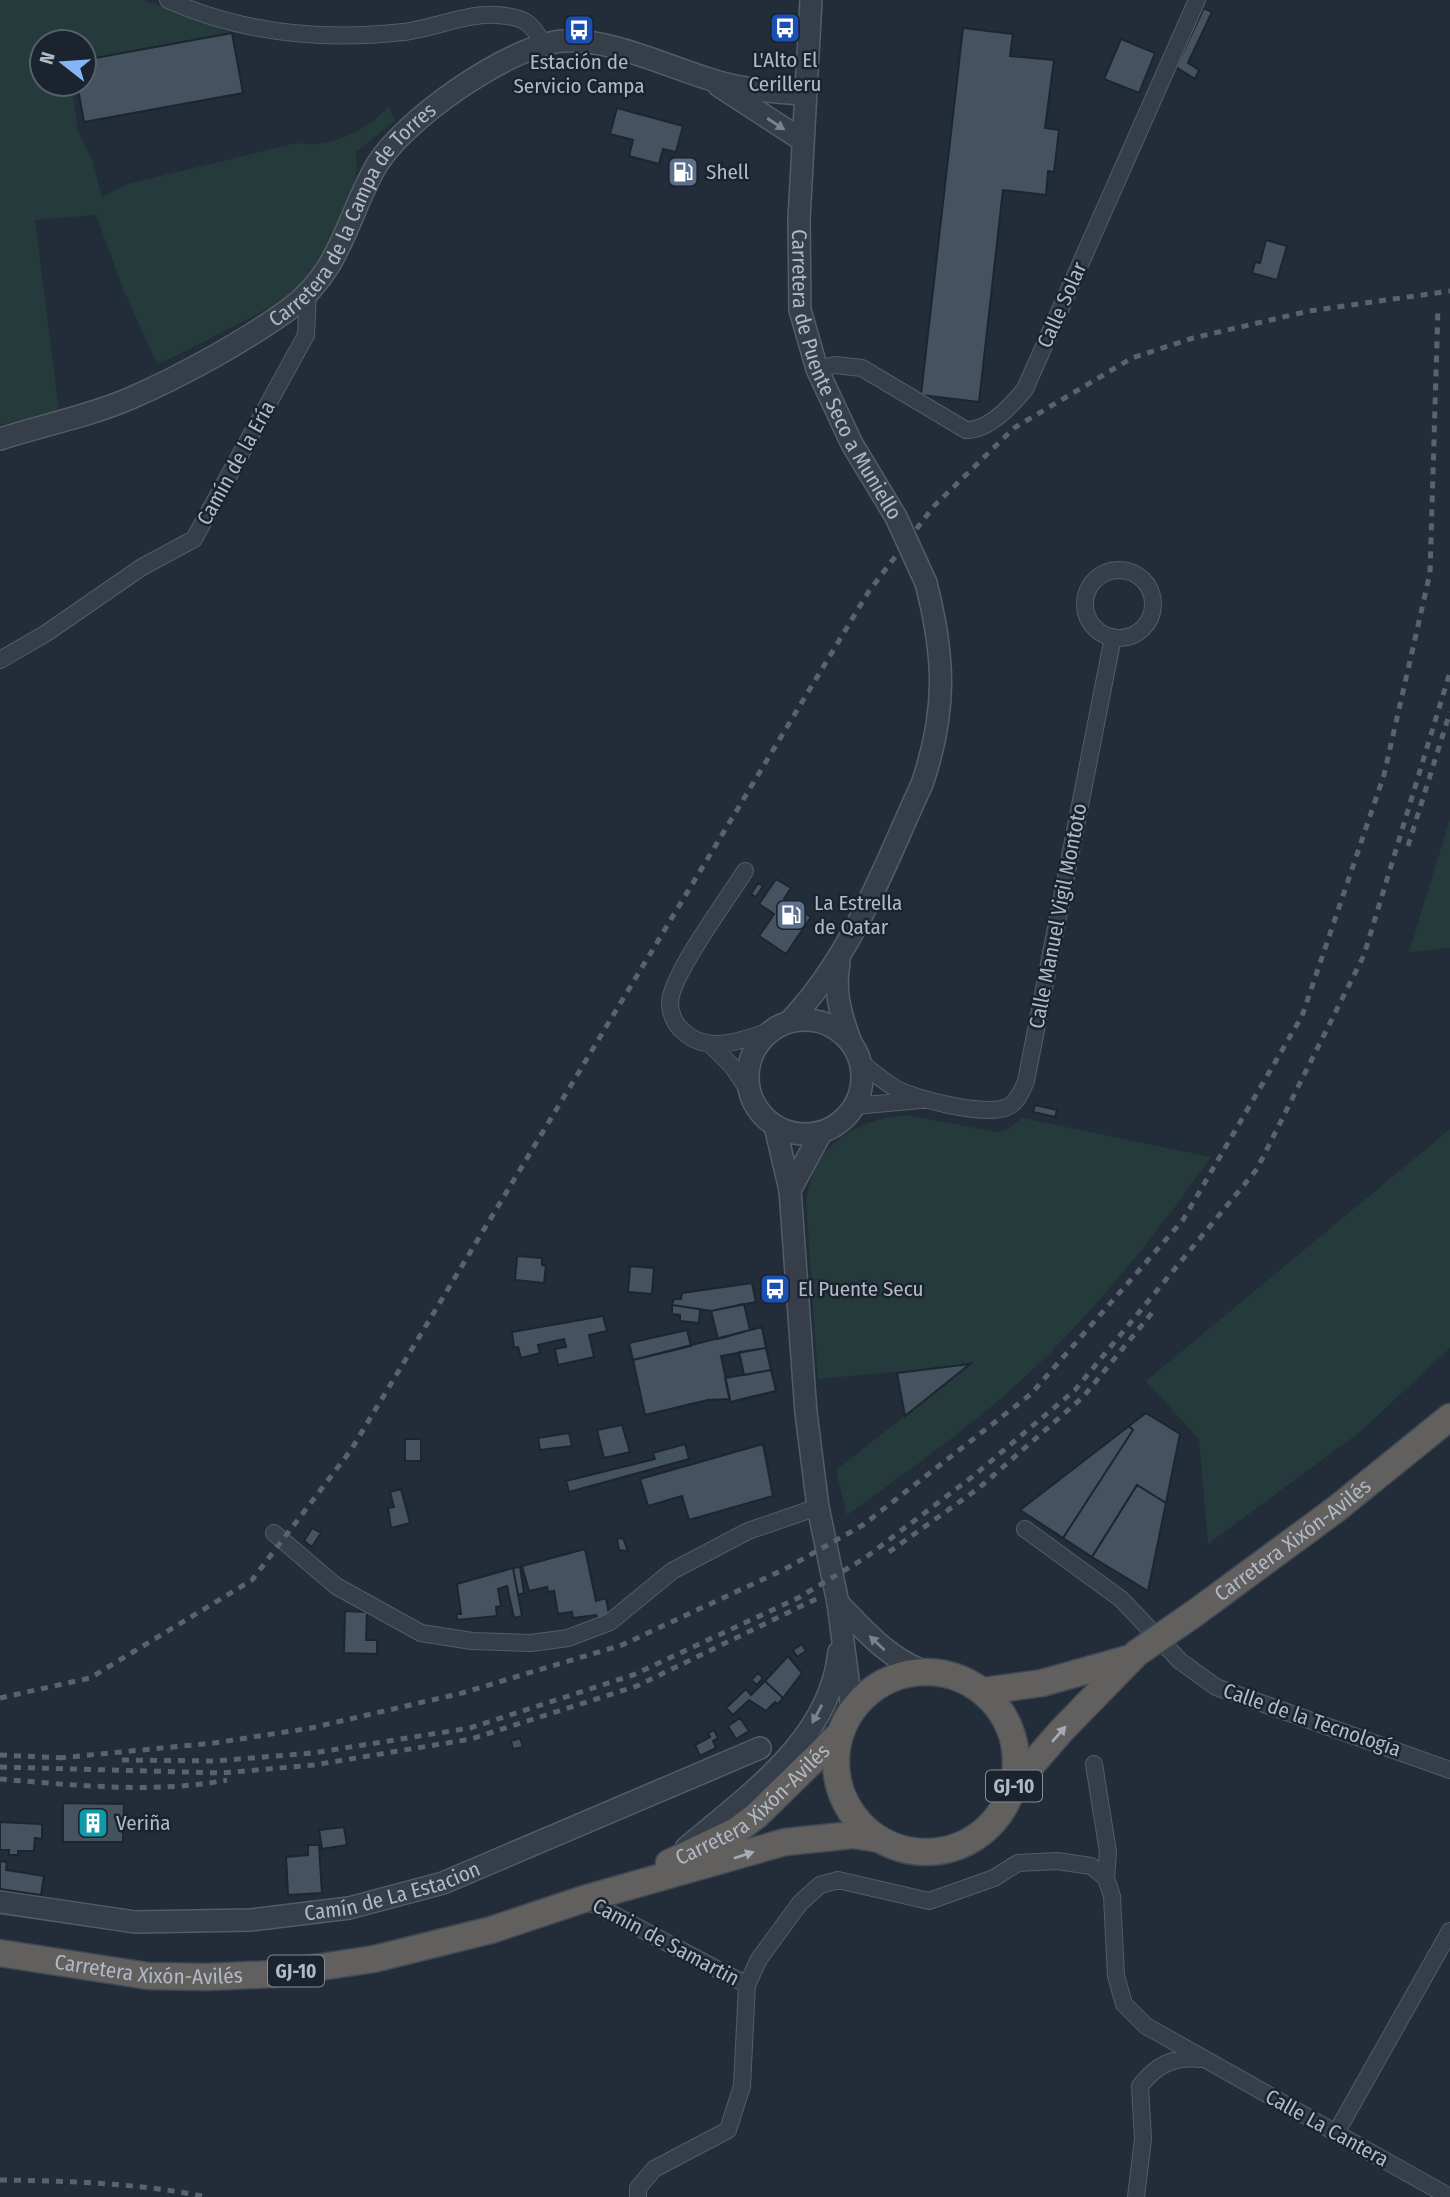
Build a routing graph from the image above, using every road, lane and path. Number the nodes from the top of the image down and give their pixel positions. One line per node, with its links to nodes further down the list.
1 (168, 0): 4 (street)
2 (811, 0): 6 (street, Carretera de Puente Seco a Muniello)
3 (1197, 0): 9 (street, Calle Solar)
4 (543, 44): 5 (street, Carretera de la Campa de Torres); 8 (street, Carretera de la Campa de Torres)
5 (709, 79): 6 (street, Carretera de la Campa de Torres); 7 (street, Carretera de la Campa de Torres, one-way to 7)
6 (805, 94): 7 (street, Carretera de Puente Seco a Muniello)
7 (802, 140): 9 (street, Carretera de Puente Seco a Muniello)
8 (309, 290): 10 (street, Carretera de la Campa de Torres); 12 (street, Camín de la Ería)
9 (817, 369): 14 (street, Carretera de Puente Seco a Muniello, bridge)
10 (0, 439)
11 (1113, 637): 11 (street); 21 (street, Calle Manuel Vigil Montoto)
12 (0, 660)
13 (745, 871): 18 (street)
14 (839, 960): 15 (street, Carretera de Puente Seco a Muniello); 17 (street, Carretera de Puente Seco a Muniello)
15 (790, 1021): 16 (street); 17 (street)
16 (770, 1031): 18 (street); 20 (street)
17 (850, 1042): 19 (street)
18 (710, 1044): 20 (street)
19 (860, 1062): 21 (street, Calle Manuel Vigil Montoto); 22 (street)
20 (749, 1091): 23 (street)
21 (925, 1100): 22 (street, Calle Manuel Vigil Montoto)
22 (854, 1106): 24 (street)
23 (775, 1126): 24 (street); 25 (street)
24 (821, 1133): 25 (street)
25 (790, 1190): 27 (street)
26 (1450, 1417): 32 (highway, Carretera Xixón-Avilés / GJ-10, bridge)
27 (818, 1507): 29 (street); 30 (street)
28 (1025, 1529): 39 (street, Calle de la Tecnología)
29 (274, 1534)
30 (838, 1603): 31 (street); 33 (street, one-way to 30)
31 (841, 1626): 35 (street); 42 (street, one-way to 42)
32 (1135, 1655): 34 (highway, Carretera Xixón-Avilés / GJ-10); 40 (highway, Carretera Xixón-Avilés / GJ-10, one-way to 32)
33 (923, 1671): 34 (highway, GJ-10); 35 (highway, GJ-10)
34 (984, 1692): 40 (highway, GJ-10)
35 (852, 1710): 36 (highway, GJ-10)
36 (840, 1734): 41 (highway, GJ-10); 42 (highway, Carretera Xixón-Avilés / GJ-10)
37 (760, 1748): 45 (street, Camín de La Estacion)
38 (1094, 1764): 43 (street)
39 (1450, 1770)
40 (1014, 1785): 41 (highway, GJ-10)
41 (879, 1839): 44 (highway, Carretera Xixón-Avilés / GJ-10, one-way to 41)
42 (667, 1864): 44 (highway, Carretera Xixón-Avilés / GJ-10)
43 (1106, 1878): 48 (street, Camin de Samartin); 49 (street, Calle La Cantera)
44 (584, 1899): 47 (highway, Carretera Xixón-Avilés / GJ-10); 48 (street, Camin de Samartin)
45 (0, 1902)
46 (1450, 1931): 50 (street)
47 (0, 1953)
48 (747, 1985): 51 (street, Camin de Samartin)
49 (1203, 2060): 50 (street, Calle La Cantera); 52 (street)
50 (1336, 2133): 53 (street, Calle La Cantera)
51 (638, 2197)
52 (1136, 2197)
53 (1450, 2197)

